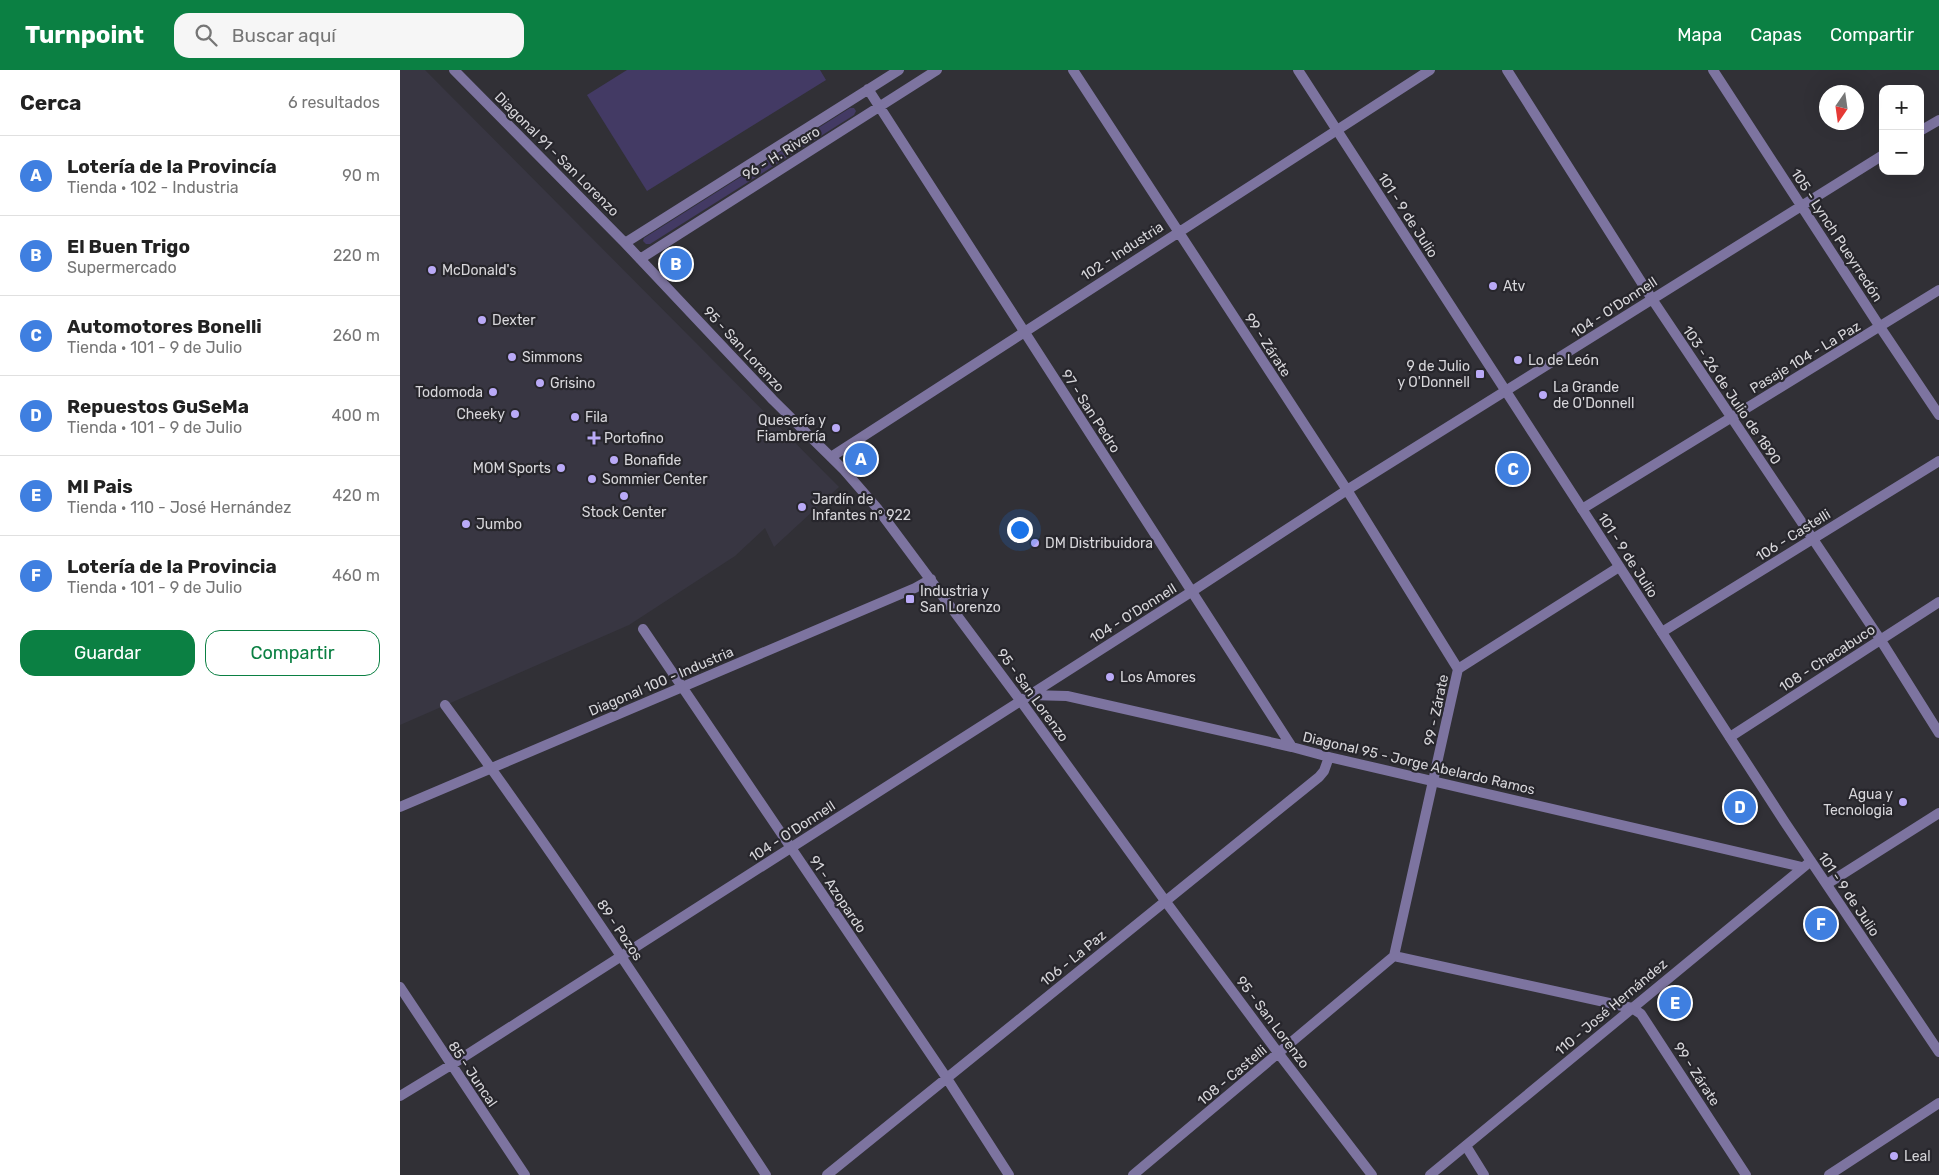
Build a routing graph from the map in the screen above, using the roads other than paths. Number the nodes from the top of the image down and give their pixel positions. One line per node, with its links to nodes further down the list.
1 (454, 70): 17 (street, Diagonal 91 - San Lorenzo)
2 (899, 70): 9 (street, 96 - H. Rivero)
3 (937, 70): 10 (street, 96 - H. Rivero)
4 (1073, 70): 16 (street, 99 - Zárate)
5 (1298, 70): 12 (street, 101 - 9 de Julio)
6 (1430, 70): 12 (street, 102 - Industria)
7 (1507, 70): 20 (street, 103 - 26 de Julio de 1890)
8 (1713, 70): 15 (street, 105 - Lynch Pueyrredón)
9 (868, 89): 10 (street, 97 - San Pedro); 17 (street, 96 - H. Rivero)
10 (879, 107): 18 (street, 96 - H. Rivero); 22 (street, 97 - San Pedro)
11 (1939, 120): 13 (street)
12 (1336, 129): 16 (street, 102 - Industria); 23 (street, 101 - 9 de Julio)
13 (1922, 130)
14 (1879, 157): 15 (street, 104 - O'Donnell)
15 (1801, 206): 20 (street, 104 - O'Donnell); 21 (street, 105 - Lynch Pueyrredón)
16 (1177, 232): 22 (street, 102 - Industria); 28 (street, 99 - Zárate)
17 (625, 243): 18 (street, Diagonal 91 - San Lorenzo)
18 (640, 259): 26 (street, 95 - San Lorenzo)
19 (1939, 290): 21 (street, Pasaje 104 - La Paz)
20 (1652, 299): 23 (street, 104 - O'Donnell); 25 (street, 103 - 26 de Julio de 1890)
21 (1880, 328): 24 (street, 105 - Lynch Pueyrredón); 25 (street, Pasaje 104 - La Paz)
22 (1023, 332): 26 (street, 102 - Industria); 33 (street, 97 - San Pedro)
23 (1506, 392): 28 (street, 104 - O'Donnell); 29 (street, 101 - 9 de Julio)
24 (1939, 415)
25 (1731, 418): 29 (street, Pasaje 104 - La Paz); 30 (street, 103 - 26 de Julio de 1890)
26 (831, 457): 32 (street, 95 - San Lorenzo)
27 (1939, 461): 30 (street, 106 - Castelli)
28 (1347, 490): 33 (street, 104 - O'Donnell); 38 (street, 99 - Zárate)
29 (1582, 509): 31 (street, 101 - 9 de Julio)
30 (1811, 539): 36 (street, 106 - Castelli); 37 (street, 103 - 26 de Julio de 1890)
31 (1619, 567): 36 (street, 101 - 9 de Julio); 38 (street)
32 (931, 579): 39 (street, Diagonal 100 - Industria); 40 (street, 95 - San Lorenzo)
33 (1191, 592): 40 (street, 104 - O'Donnell); 44 (street, 97 - San Pedro)
34 (1939, 602): 37 (street, 108 - Chacabuco)
35 (643, 629): 39 (street, 91 - Azopardo)
36 (1662, 632): 43 (street, 101 - 9 de Julio)
37 (1880, 640): 42 (street, 103 - 26 de Julio de 1890); 43 (street, 108 - Chacabuco)
38 (1458, 670): 47 (street, 99 - Zárate)
39 (683, 686): 46 (street, Diagonal 100 - Industria); 50 (street, 91 - Azopardo)
40 (1025, 698): 44 (street, Diagonal 95 - Jorge Abelardo Ramos); 50 (street, 104 - O'Donnell); 53 (street, 95 - San Lorenzo)
41 (445, 706): 46 (street, 89 - Pozos)
42 (1939, 733)
43 (1730, 737): 51 (street, 101 - 9 de Julio)
44 (1292, 747): 45 (street, Diagonal 95 - Jorge Abelardo Ramos)
45 (1330, 757): 47 (street, Diagonal 95 - Jorge Abelardo Ramos); 53 (street, 106 - La Paz)
46 (491, 768): 48 (street, Diagonal 100 - Industria); 54 (street, 89 - Pozos)
47 (1434, 781): 51 (street, Diagonal 95 - Jorge Abelardo Ramos); 55 (street, 99 - Zárate)
48 (400, 807)
49 (1939, 813): 52 (street)
50 (791, 849): 54 (street, 104 - O'Donnell); 61 (street, 91 - Azopardo)
51 (1806, 864): 52 (street, 101 - 9 de Julio); 57 (street, 110 - José Hernández)
52 (1827, 884): 58 (street, 101 - 9 de Julio)
53 (1166, 902): 59 (street, 95 - San Lorenzo); 61 (street, 106 - La Paz)
54 (621, 956): 60 (street, 104 - O'Donnell); 66 (street, 89 - Pozos)
55 (1394, 956): 57 (street); 59 (street, 108 - Castelli)
56 (400, 987): 60 (street, 85 - Juncal)
57 (1632, 1008): 64 (street, 110 - José Hernández); 73 (street, 99 - Zárate)
58 (1939, 1052)
59 (1279, 1054): 69 (street, 108 - Castelli); 70 (street, 95 - San Lorenzo)
60 (451, 1065): 62 (street, 104 - O'Donnell); 65 (street, 85 - Juncal)
61 (946, 1078): 67 (street, 106 - La Paz); 68 (street, 91 - Azopardo)
62 (400, 1096)
63 (1939, 1103): 74 (street)
64 (1466, 1146): 71 (street, 110 - José Hernández); 72 (street)
65 (525, 1175)
66 (766, 1175)
67 (827, 1175)
68 (1009, 1175)
69 (1133, 1175)
70 (1372, 1175)
71 (1430, 1175)
72 (1484, 1175)
73 (1746, 1175)
74 (1829, 1175)

